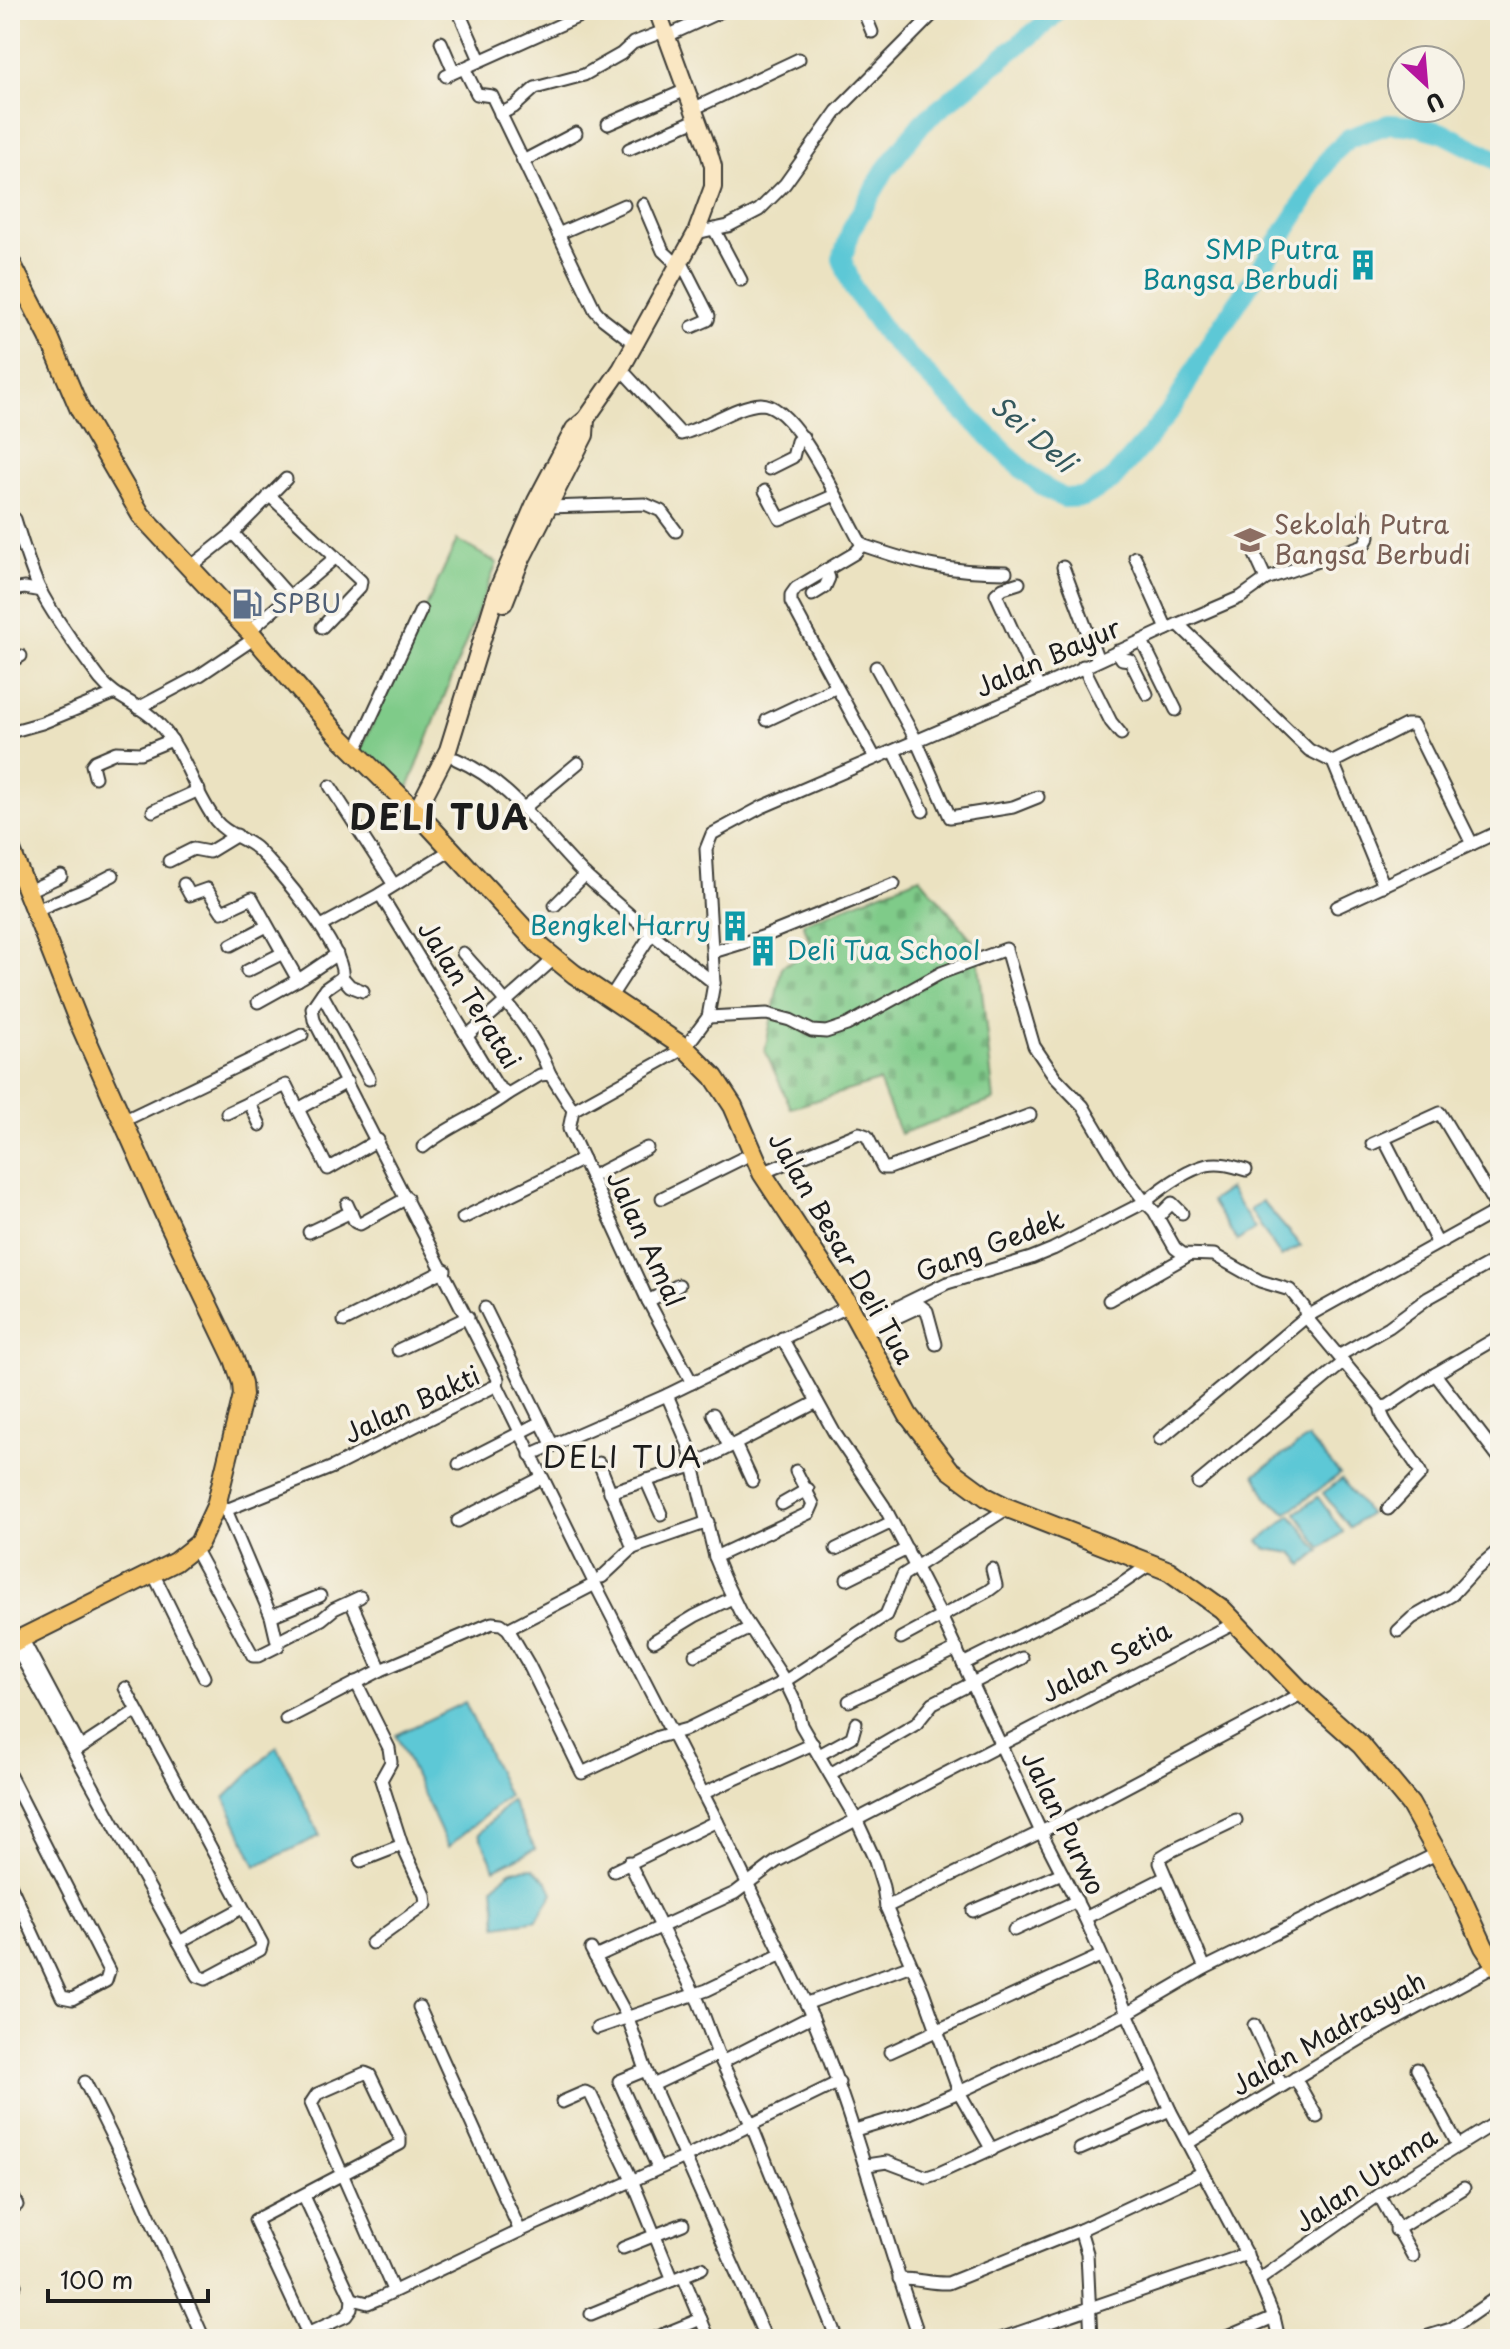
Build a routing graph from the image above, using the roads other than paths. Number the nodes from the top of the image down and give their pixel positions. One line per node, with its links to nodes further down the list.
1 (458, 10): 11 (street)
2 (593, 10): 11 (street)
3 (724, 10): 8 (street)
4 (863, 10): 7 (street)
5 (937, 10): 22 (street)
6 (660, 11): 8 (main road)
7 (872, 32)
8 (664, 34): 13 (main road); 15 (street)
9 (441, 42): 12 (street)
10 (799, 59): 14 (street)
11 (480, 60): 12 (street)
12 (455, 72): 15 (street)
13 (686, 90): 14 (main road); 16 (street)
14 (696, 113): 18 (street); 23 (main road)
15 (500, 114): 19 (street)
16 (608, 124)
17 (576, 133): 19 (street)
18 (629, 149)
19 (523, 161): 24 (street)
20 (643, 204): 26 (street)
21 (624, 205): 24 (street)
22 (714, 229): 23 (street); 27 (street)
23 (696, 233): 26 (main road)
24 (558, 234): 29 (street)
25 (10, 261): 48 (main road, Jalan Besar Deli Tua)
26 (680, 263): 28 (street); 29 (main road)
27 (741, 280)
28 (692, 327)
29 (634, 343): 30 (main road)
30 (621, 369): 31 (main road); 32 (street)
31 (586, 419): 38 (main road); 90 (main road)
32 (803, 437): 33 (street); 37 (street)
33 (769, 469)
34 (286, 479): 36 (street)
35 (765, 491): 37 (street)
36 (269, 495): 42 (street); 45 (street)
37 (835, 495): 43 (street)
38 (548, 507): 41 (street); 80 (main road)
39 (10, 515): 54 (street)
40 (1364, 517): 51 (street, Jalan Bayur)
41 (676, 531)
42 (233, 533): 48 (street); 56 (street)
43 (862, 545): 49 (street); 50 (street)
44 (1255, 555): 51 (street)
45 (336, 557): 56 (street); 58 (street)
46 (1135, 557): 59 (street)
47 (1063, 567): 63 (street)
48 (189, 568): 60 (main road, Jalan Besar Deli Tua)
49 (826, 570): 55 (street); 66 (street)
50 (1006, 572)
51 (1266, 579): 59 (street, Jalan Bayur)
52 (1019, 583): 67 (street)
53 (11, 585): 54 (street)
54 (41, 591): 68 (street)
55 (812, 595)
56 (289, 596): 60 (street)
57 (421, 610): 78 (street)
58 (322, 627)
59 (1172, 627): 61 (street, Jalan Bayur); 81 (street)
60 (252, 635): 70 (street); 78 (main road, Jalan Besar Deli Tua)
61 (1142, 641): 62 (street, Jalan Bayur); 71 (street)
62 (1117, 651): 63 (street, Jalan Bayur); 69 (street)
63 (1098, 660): 64 (street, Jalan Bayur)
64 (1083, 666): 67 (street, Jalan Bayur); 74 (street)
65 (876, 667): 76 (street)
66 (835, 688): 72 (street); 79 (street)
67 (1039, 688): 76 (street, Jalan Bayur)
68 (113, 694): 70 (street); 73 (street)
69 (1147, 694)
70 (138, 708): 75 (street)
71 (1176, 710)
72 (767, 720)
73 (10, 732)
74 (1121, 734)
75 (172, 740): 83 (street); 85 (street)
76 (916, 740): 77 (street, Jalan Bayur); 86 (street)
77 (894, 751): 79 (street, Jalan Bayur); 89 (street)
78 (355, 752): 90 (main road, Jalan Besar Deli Tua)
79 (875, 758): 115 (street, Jalan Bayur)
80 (456, 759): 87 (street); 90 (main road)
81 (1333, 762): 93 (street); 105 (street)
82 (578, 763): 87 (street)
83 (95, 777)
84 (330, 786): 104 (street)
85 (199, 790): 88 (street); 92 (street)
86 (1038, 797)
87 (524, 808): 100 (street)
88 (153, 811)
89 (923, 811)
90 (420, 816): 95 (main road, Jalan Besar Deli Tua)
91 (1500, 831): 93 (street)
92 (237, 835): 96 (street); 97 (street)
93 (1472, 844): 105 (street)
94 (10, 848): 106 (main road)
95 (451, 850): 104 (street); 119 (main road, Jalan Besar Deli Tua)
96 (169, 861)
97 (270, 864): 98 (street); 112 (street)
98 (258, 871)
99 (113, 875): 110 (street)
100 (585, 875): 108 (street); 113 (street)
101 (61, 876): 106 (street)
102 (184, 884): 111 (street)
103 (894, 884): 115 (street)
104 (394, 885): 107 (street)
105 (1384, 886): 109 (street)
106 (28, 891): 110 (main road)
107 (380, 894): 112 (street); 131 (street, Jalan Teratai)
108 (555, 905)
109 (1337, 907)
110 (36, 910): 142 (main road)
111 (267, 926): 114 (street); 116 (street)
112 (321, 926): 118 (street)
113 (652, 933): 123 (street); 126 (street)
114 (231, 945)
115 (713, 952): 123 (street, Jalan Bayur)
116 (283, 953): 120 (street); 122 (street)
117 (463, 953): 128 (street)
118 (337, 954): 121 (street); 122 (street)
119 (554, 959): 126 (main road, Jalan Besar Deli Tua); 128 (street)
120 (247, 971)
121 (342, 977): 124 (street); 125 (street)
122 (298, 980): 127 (street)
123 (714, 983): 129 (street, Jalan Bayur)
124 (363, 991)
125 (322, 994): 134 (street); 135 (street)
126 (610, 998): 132 (main road, Jalan Besar Deli Tua)
127 (258, 1002)
128 (506, 1002): 131 (street); 133 (street)
129 (708, 1017): 132 (street, Jalan Bayur); 156 (street)
130 (302, 1035): 142 (street)
131 (468, 1035): 136 (street, Jalan Teratai)
132 (685, 1048): 139 (street); 149 (main road, Jalan Besar Deli Tua)
133 (550, 1074): 136 (street, Jalan Teratai); 139 (street, Jalan Teratai)
134 (369, 1079)
135 (347, 1082): 138 (street); 145 (street)
136 (508, 1094): 147 (street)
137 (249, 1102): 138 (street); 140 (street); 143 (street)
138 (298, 1109): 145 (street)
139 (573, 1110): 150 (street, Jalan Amal)
140 (227, 1113)
141 (1030, 1115): 152 (street)
142 (123, 1121): 206 (main road)
143 (260, 1125)
144 (1384, 1139): 146 (street); 157 (street); 162 (street)
145 (378, 1140): 154 (street)
146 (1372, 1144)
147 (423, 1147)
148 (647, 1148): 153 (street)
149 (753, 1153): 152 (main road, Jalan Besar Deli Tua); 155 (street)
150 (583, 1159): 153 (street, Jalan Amal); 160 (street)
151 (1246, 1170): 156 (street, Gang Gedek)
152 (762, 1173): 169 (main road, Jalan Besar Deli Tua)
153 (591, 1177): 168 (street, Jalan Amal)
154 (407, 1198): 161 (street); 165 (street)
155 (662, 1198)
156 (1145, 1202): 159 (street); 174 (street, Gang Gedek)
157 (1499, 1209): 162 (street)
158 (1182, 1213): 159 (street)
159 (1158, 1217): 163 (street)
160 (463, 1218)
161 (309, 1232)
162 (1437, 1242): 172 (street)
163 (1189, 1255): 167 (street); 172 (street)
164 (1500, 1258): 179 (street)
165 (445, 1270): 171 (street); 173 (street)
166 (679, 1285): 168 (street)
167 (1109, 1300)
168 (648, 1301): 183 (street, Jalan Amal)
169 (849, 1306): 174 (main road, Jalan Besar Deli Tua); 176 (street)
170 (485, 1308): 180 (street)
171 (468, 1317): 178 (street); 182 (street)
172 (1306, 1317): 179 (street); 190 (street)
173 (344, 1321)
174 (861, 1329): 177 (street); 207 (main road, Jalan Besar Deli Tua)
175 (1500, 1336): 181 (street)
176 (782, 1338): 183 (street); 185 (street, Jalan Purwo)
177 (936, 1344)
178 (398, 1350)
179 (1342, 1358): 186 (street); 202 (street)
180 (516, 1370): 182 (street); 188 (street)
181 (1435, 1374): 186 (street); 194 (street)
182 (498, 1382): 189 (street, Jalan Bakti); 206 (street, Jalan Bakti)
183 (692, 1383): 184 (street)
184 (667, 1395): 192 (street); 197 (street)
185 (817, 1402): 191 (street); 212 (street, Jalan Purwo)
186 (1381, 1407): 208 (street)
187 (713, 1414): 191 (street)
188 (541, 1422): 189 (street); 192 (street)
189 (519, 1433): 193 (street, Jalan Bakti); 196 (street)
190 (1160, 1439)
191 (732, 1445): 197 (street); 201 (street)
192 (553, 1446): 193 (street)
193 (530, 1455): 199 (street, Jalan Bakti)
194 (1500, 1459)
195 (599, 1463): 204 (street)
196 (459, 1464)
197 (692, 1466): 200 (street); 211 (street)
198 (796, 1471): 203 (street)
199 (541, 1478): 210 (street); 224 (street, Jalan Bakti)
200 (646, 1480): 204 (street); 209 (street)
201 (752, 1481)
202 (1198, 1483)
203 (808, 1489): 205 (street); 218 (street)
204 (610, 1492): 213 (street)
205 (782, 1504)
206 (221, 1508): 217 (main road); 227 (street)
207 (1008, 1508): 219 (main road, Jalan Besar Deli Tua); 220 (street)
208 (1388, 1509)
209 (661, 1514)
210 (458, 1521)
211 (708, 1522): 213 (street); 218 (street)
212 (892, 1522): 214 (street); 215 (street, Jalan Purwo)
213 (633, 1548): 224 (street)
214 (836, 1549)
215 (907, 1549): 220 (street, Jalan Purwo); 223 (street)
216 (1500, 1549): 232 (street)
217 (188, 1553): 222 (main road); 234 (street)
218 (715, 1557): 226 (street)
219 (1152, 1563): 229 (main road, Jalan Besar Deli Tua); 240 (street)
220 (916, 1567): 228 (street, Jalan Purwo); 243 (street)
221 (992, 1569): 228 (street)
222 (153, 1573): 236 (main road); 242 (street)
223 (847, 1579)
224 (598, 1581): 231 (street); 252 (street, Jalan Bakti)
225 (320, 1596): 227 (street)
226 (732, 1598): 230 (street); 235 (street)
227 (271, 1616): 234 (street)
228 (941, 1616): 233 (street); 237 (street, Jalan Purwo)
229 (1235, 1623): 247 (main road, Jalan Besar Deli Tua); 253 (street, Jalan Setia)
230 (750, 1628): 238 (street); 243 (street)
231 (508, 1629): 241 (street); 252 (street)
232 (1398, 1631)
233 (901, 1638)
234 (279, 1641): 241 (street)
235 (654, 1641)
236 (15, 1642): 254 (street)
237 (957, 1649): 240 (street, Jalan Purwo); 248 (street)
238 (695, 1655)
239 (1022, 1658): 245 (street)
240 (963, 1664): 245 (street, Jalan Purwo)
241 (381, 1670): 244 (street)
242 (204, 1677)
243 (785, 1681): 252 (street); 255 (street)
244 (356, 1682): 250 (street); 263 (street)
245 (972, 1683): 253 (street, Jalan Purwo); 256 (street)
246 (125, 1688): 249 (street)
247 (1303, 1693): 262 (street); 264 (main road, Jalan Besar Deli Tua)
248 (849, 1701)
249 (136, 1711): 254 (street); 274 (street)
250 (286, 1719)
251 (856, 1723): 255 (street)
252 (672, 1732): 258 (street, Jalan Bakti)
253 (1001, 1747): 261 (street, Jalan Setia); 262 (street, Jalan Purwo)
254 (78, 1750): 279 (street)
255 (816, 1750): 256 (street); 258 (street)
256 (830, 1774): 261 (street)
257 (10, 1776): 271 (street)
258 (704, 1793): 260 (street, Jalan Bakti)
259 (1236, 1820): 269 (street)
260 (717, 1821): 266 (street); 270 (street, Jalan Bakti)
261 (857, 1821): 270 (street, Jalan Setia); 273 (street)
262 (1041, 1832): 268 (street, Jalan Purwo); 273 (street)
263 (402, 1845): 265 (street); 280 (street)
264 (1438, 1853): 284 (street); 285 (main road, Jalan Besar Deli Tua)
265 (361, 1861)
266 (629, 1862): 267 (street); 277 (street)
267 (614, 1871)
268 (1062, 1873): 272 (street, Jalan Purwo); 275 (street)
269 (1164, 1878): 276 (street); 284 (street)
270 (749, 1883): 277 (street, Jalan Setia); 281 (street, Jalan Bakti)
271 (10, 1884)
272 (1077, 1901): 276 (street, Jalan Purwo); 278 (street)
273 (886, 1907): 283 (street)
274 (242, 1908): 279 (street); 279 (street)
275 (973, 1911)
276 (1085, 1918): 282 (street, Jalan Purwo)
277 (661, 1926): 286 (street); 291 (street, Jalan Setia)
278 (1014, 1930)
279 (179, 1942)
280 (372, 1943)
281 (782, 1954): 286 (street); 287 (street, Jalan Bakti)
282 (1100, 1956): 289 (street, Jalan Purwo); 294 (street)
283 (911, 1965): 287 (street); 294 (street)
284 (1205, 1968): 289 (street)
285 (1497, 1968): 300 (street, Jalan Madrasyah)
286 (692, 1993): 291 (street); 296 (street)
287 (808, 2003): 290 (street, Jalan Bakti)
288 (419, 2007): 330 (street)
289 (1126, 2014): 299 (street, Jalan Purwo); 305 (street)
290 (812, 2016): 296 (street); 302 (street, Jalan Bakti)
291 (628, 2018): 293 (street); 298 (street)
292 (1254, 2025): 304 (street)
293 (597, 2028)
294 (935, 2030): 295 (street); 305 (street)
295 (890, 2052)
296 (720, 2058): 303 (street); 310 (street)
297 (1417, 2069): 313 (street)
298 (646, 2070): 303 (street); 318 (street)
299 (1154, 2075): 307 (street, Jalan Purwo); 315 (street)
300 (1295, 2078): 304 (street, Jalan Madrasyah); 308 (street)
301 (85, 2082): 348 (street)
302 (839, 2082): 310 (street); 311 (street, Jalan Bakti)
303 (653, 2085): 316 (street)
304 (1282, 2086): 312 (street, Jalan Madrasyah)
305 (959, 2092): 311 (street); 315 (street)
306 (562, 2102): 321 (street)
307 (1170, 2110): 312 (street, Jalan Purwo); 314 (street)
308 (1317, 2117)
309 (1500, 2120): 313 (street, Jalan Utama)
310 (751, 2124): 316 (street); 352 (street)
311 (855, 2130): 317 (street, Jalan Bakti)
312 (1188, 2143): 319 (street, Jalan Purwo)
313 (1458, 2145): 324 (street, Jalan Utama)
314 (1080, 2149)
315 (992, 2150): 317 (street)
316 (685, 2157): 318 (street); 351 (street)
317 (867, 2165): 337 (street, Jalan Bakti)
318 (658, 2168): 321 (street)
319 (1202, 2173): 328 (street); 333 (street, Jalan Purwo)
320 (343, 2174): 320 (street); 325 (street); 339 (street)
321 (632, 2180): 330 (street); 331 (street)
322 (1464, 2188): 329 (street)
323 (10, 2190): 326 (street)
324 (1379, 2195): 329 (street); 338 (street, Jalan Utama)
325 (304, 2196): 341 (street); 347 (street)
326 (17, 2205)
327 (683, 2224): 331 (street)
328 (1080, 2230): 337 (street); 342 (street)
329 (1396, 2230): 334 (street)
330 (520, 2231): 339 (street)
331 (655, 2235): 332 (street); 336 (street)
332 (623, 2248)
333 (1247, 2254): 338 (street, Jalan Purwo); 342 (street)
334 (1413, 2256)
335 (702, 2268): 336 (street)
336 (678, 2278): 343 (street); 345 (street)
337 (899, 2279): 353 (street, Jalan Bakti)
338 (1259, 2280): 344 (street, Jalan Purwo)
339 (393, 2290): 341 (street)
340 (1500, 2295): 346 (street)
341 (352, 2299): 347 (street)
342 (1088, 2308): 354 (street); 355 (street)
343 (591, 2314)
344 (1274, 2317): 356 (street); 357 (street, Jalan Purwo)
345 (701, 2319): 349 (street); 350 (street)
346 (1453, 2334): 358 (street)
347 (302, 2336)
348 (204, 2339)
349 (652, 2339)
350 (709, 2339)
351 (766, 2339)
352 (837, 2339)
353 (920, 2339)
354 (1000, 2339)
355 (1091, 2339)
356 (1222, 2339)
357 (1279, 2339)
358 (1419, 2339)

